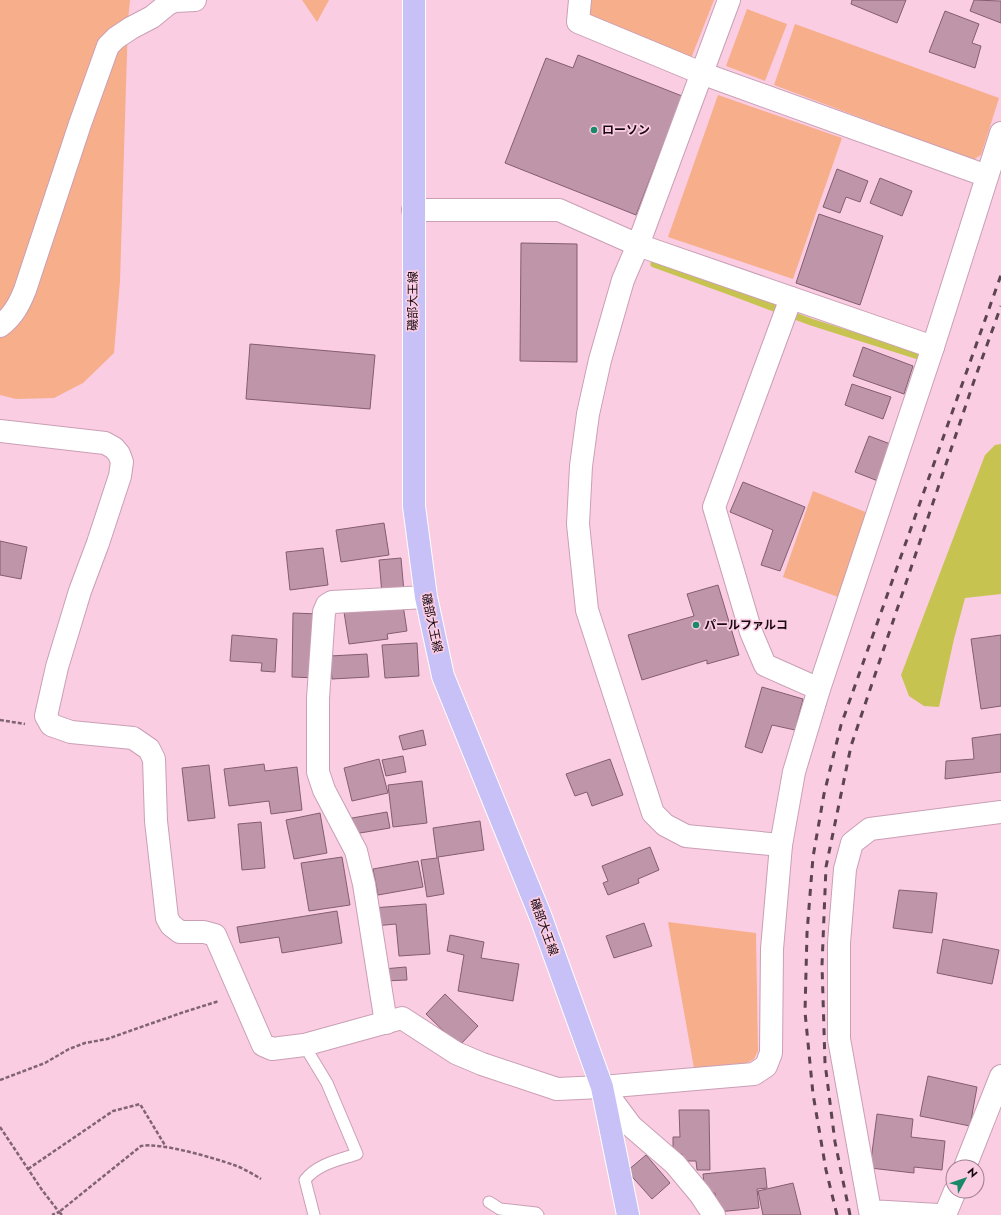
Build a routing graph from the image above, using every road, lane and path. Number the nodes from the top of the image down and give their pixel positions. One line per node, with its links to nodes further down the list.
1 (195, 0): 11 (street)
2 (414, 0): 8 (main road, 磯部大王線)
3 (580, 0): 5 (street)
4 (729, 0): 5 (street)
5 (701, 73): 7 (street); 9 (street)
6 (1001, 133): 7 (street)
7 (987, 176): 12 (street)
8 (413, 210): 9 (street); 14 (main road, 磯部大王線)
9 (638, 245): 10 (street); 17 (street)
10 (791, 298): 12 (street); 15 (street)
11 (0, 326)
12 (933, 347): 15 (street)
13 (0, 431): 18 (street)
14 (426, 597): 19 (street); 23 (main road, 磯部大王線)
15 (819, 689): 17 (street)
16 (1001, 812): 38 (street)
17 (781, 845): 23 (street)
18 (240, 995): 20 (street); 22 (path)
19 (386, 1023): 20 (street); 23 (street)
20 (304, 1045): 34 (lane)
21 (1001, 1076): 26 (street)
22 (0, 1080)
23 (602, 1087): 36 (main road, 磯部大王線); 37 (street)
24 (0, 1127): 27 (path)
25 (166, 1148): 27 (path); 28 (path); 31 (path)
26 (968, 1159)
27 (28, 1169): 31 (path)
28 (261, 1179)
29 (952, 1199): 39 (street)
30 (489, 1202): 35 (lane)
31 (59, 1212): 32 (path); 33 (path)
32 (52, 1215)
33 (62, 1215)
34 (314, 1215)
35 (538, 1215)
36 (628, 1215)
37 (714, 1215)
38 (938, 1215)
39 (945, 1215)

